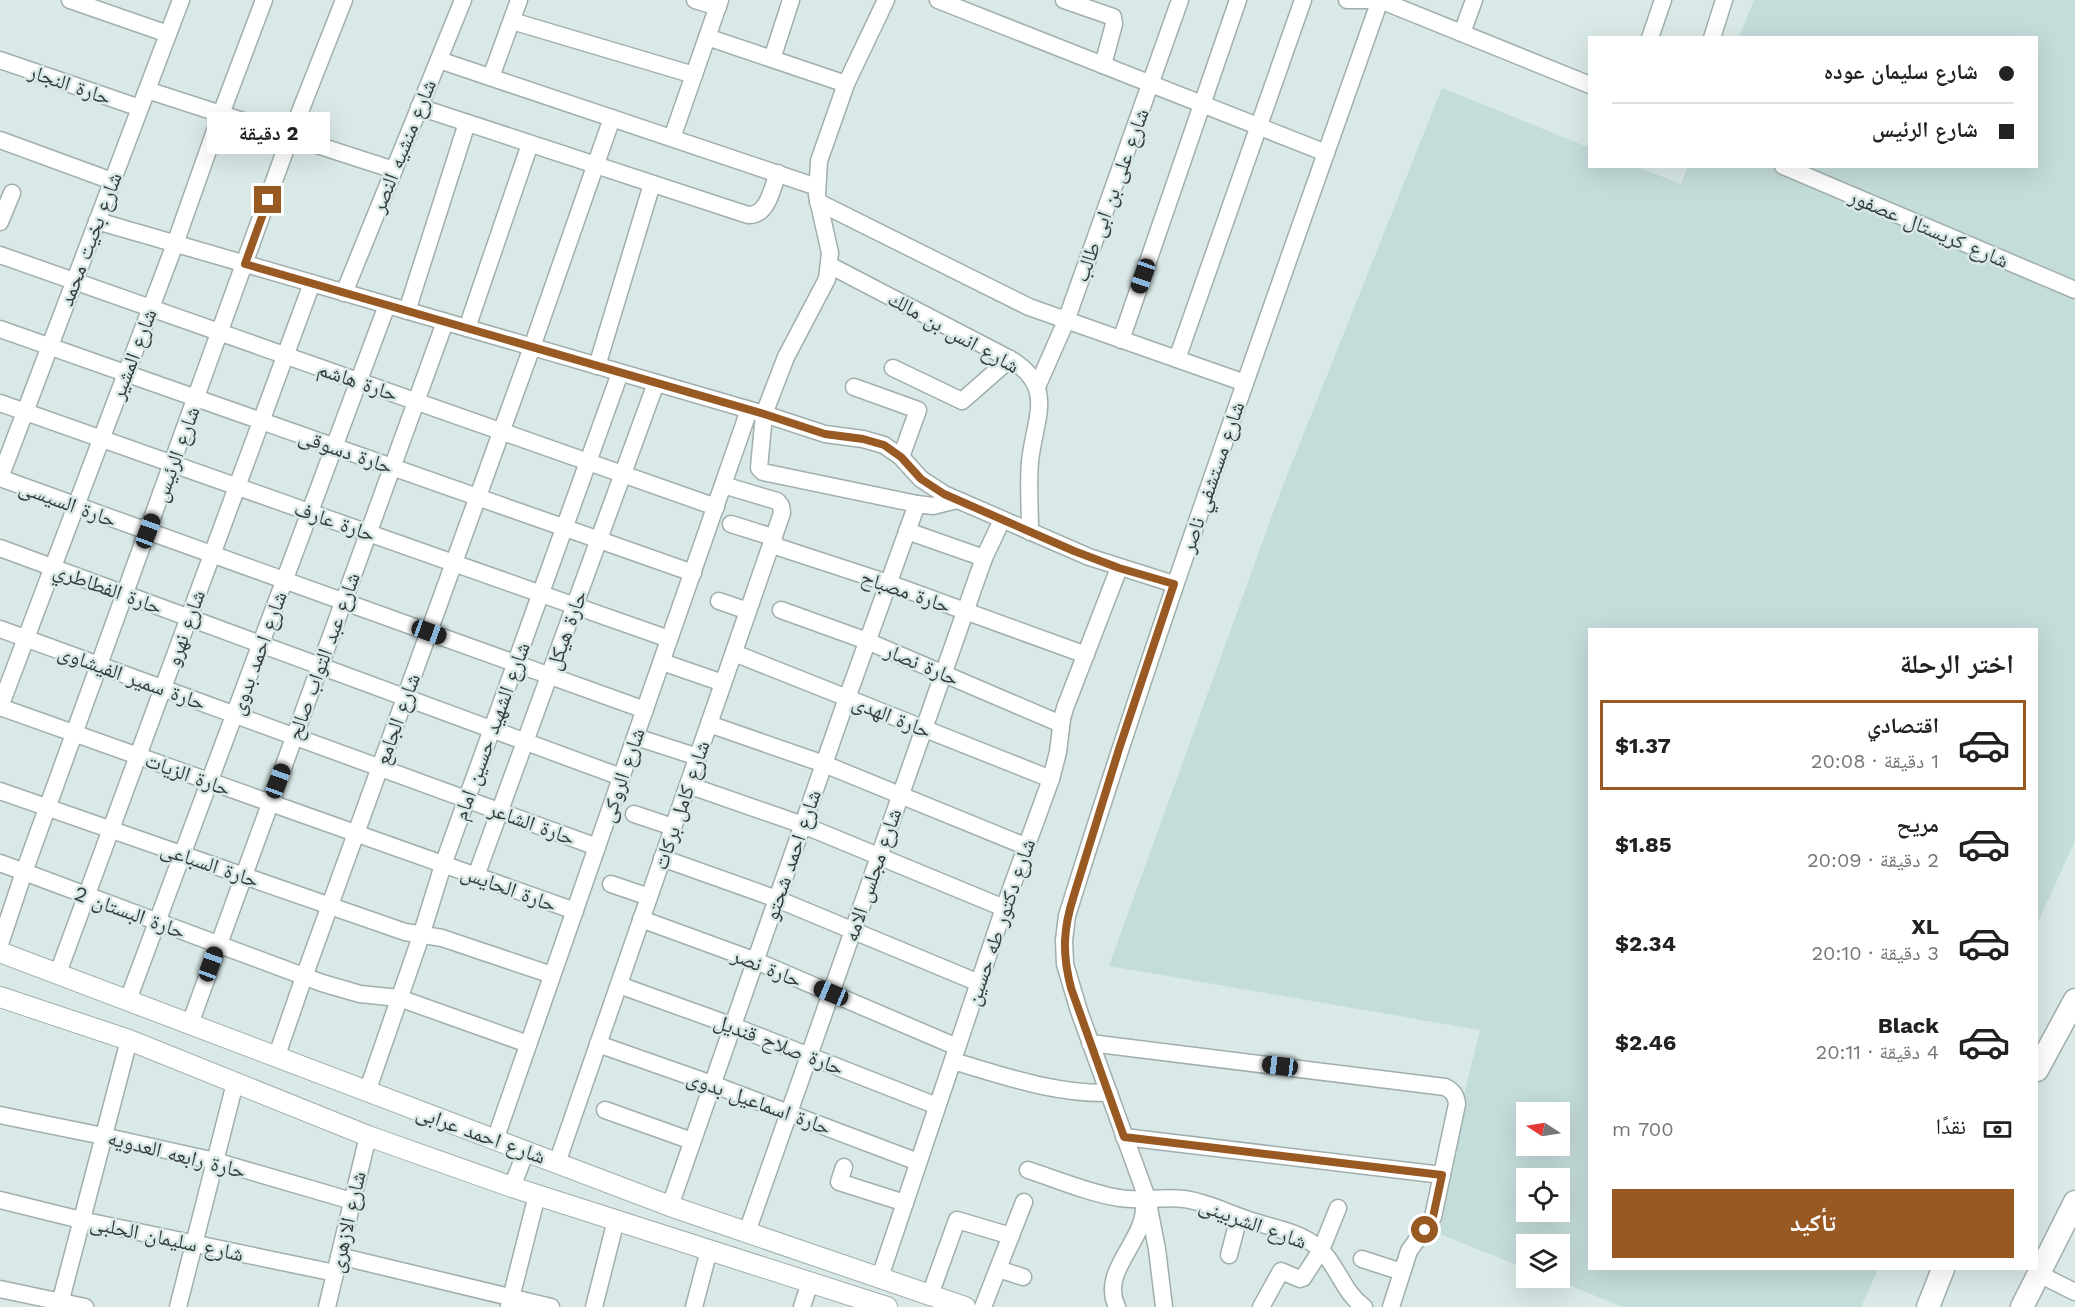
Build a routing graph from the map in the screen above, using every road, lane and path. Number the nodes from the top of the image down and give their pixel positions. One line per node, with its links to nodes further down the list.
1 (70, 0): 24 (street)
2 (181, 0): 24 (street, شارع بخيت محمد)
3 (264, 0): 41 (street, شارع المشير)
4 (344, 0): 45 (street, شارع الرئيس)
5 (463, 0): 30 (street, شارع منشيه النصر)
6 (519, 0): 22 (street)
7 (695, 0): 21 (street)
8 (791, 0): 28 (street)
9 (886, 0): 34 (street)
10 (938, 0): 31 (street)
11 (1064, 0): 31 (street)
12 (1180, 0): 35 (street, شارع على بن ابى طالب)
13 (1238, 0): 38 (street)
14 (1303, 0): 44 (street)
15 (1347, 0): 16 (street)
16 (1375, 0)
17 (1380, 0): 23 (street); 49 (street, شارع مستشفي ناصر)
18 (1474, 0): 23 (street)
19 (1663, 0): 25 (street)
20 (1724, 0): 26 (street)
21 (719, 3): 27 (street)
22 (512, 21): 32 (street); 33 (street)
23 (1462, 33): 36 (street)
24 (168, 34): 37 (street, شارع بخيت محمد)
25 (1651, 36)
26 (1713, 36)
27 (707, 37): 28 (street); 32 (street)
28 (772, 59): 34 (street)
29 (0, 60): 40 (street, حارة النجار)
30 (439, 60): 33 (street); 39 (street, شارع منشيه النصر)
31 (1103, 65): 35 (street)
32 (694, 75): 46 (street)
33 (491, 77): 42 (street)
34 (846, 84): 57 (street)
35 (1151, 84): 38 (street); 71 (street, شارع على بن ابى طالب)
36 (1588, 85)
37 (147, 90): 40 (street, شارع بخيت محمد); 41 (street)
38 (1202, 104): 44 (street); 76 (street)
39 (419, 107): 43 (street); 52 (street, شارع منشيه النصر)
40 (140, 108): 54 (street, شارع بخيت محمد)
41 (220, 114): 45 (street); 60 (street, شارع المشير)
42 (612, 118): 46 (street); 50 (street, شارع الجامع)
43 (467, 123): 48 (street); 70 (street)
44 (1258, 126): 49 (street); 81 (street)
45 (290, 137): 52 (street); 62 (street, شارع الرئيس)
46 (672, 138): 53 (street)
47 (0, 140): 54 (street)
48 (530, 144): 50 (street); 73 (street)
49 (1326, 153): 88 (street, شارع مستشفي ناصر)
50 (596, 165): 55 (street); 78 (street, شارع الجامع)
51 (1788, 168): 66 (street, شارع كريستال عصفور)
52 (394, 170): 67 (street, شارع منشيه النصر)
53 (778, 173): 55 (street); 57 (street)
54 (112, 181): 58 (street, شارع بخيت محمد)
55 (652, 184): 82 (street)
56 (12, 193): 59 (street)
57 (817, 194): 63 (street); 71 (street)
58 (97, 221): 60 (street); 64 (street, شارع بخيت محمد)
59 (0, 222)
60 (175, 244): 62 (street); 69 (street, شارع المشير)
61 (0, 255): 64 (street, حارة هاشم)
62 (245, 264): 65 (street); 75 (street, شارع الرئيس)
63 (829, 265): 80 (street, شارع انس بن مالك); 95 (street)
64 (74, 281): 69 (street, حارة هاشم); 77 (street, شارع بخيت محمد)
65 (312, 283): 67 (street); 79 (street, شارع نهرو)
66 (2075, 290)
67 (344, 292): 68 (street)
68 (387, 305): 70 (street); 86 (street, شارع احمد بدوى)
69 (151, 308): 75 (street, حارة هاشم); 85 (street, شارع المشير)
70 (407, 311): 72 (street)
71 (1066, 321): 76 (street); 90 (street, شارع على بن ابى طالب)
72 (445, 322): 73 (street); 92 (street, شارع عبد التواب صالح)
73 (467, 328): 78 (street)
74 (0, 329): 77 (street, حارة دسوقى)
75 (220, 332): 79 (street, حارة هاشم); 91 (street, شارع الرئيس)
76 (1121, 340): 81 (street)
77 (50, 347): 85 (street, حارة دسوقى); 94 (street, شارع بخيت محمد)
78 (532, 347): 82 (street); 97 (street, شارع الجامع)
79 (285, 355): 86 (street, حارة هاشم); 96 (street, شارع نهرو)
80 (1010, 359): 83 (street); 90 (street, شارع انس بن مالك)
81 (1177, 359): 88 (street)
82 (597, 366): 84 (street)
83 (893, 368)
84 (620, 373): 87 (street); 101 (street, شارع الشهيد حسين امام)
85 (126, 374): 91 (street, حارة دسوقى); 98 (street, شارع المشير)
86 (359, 381): 92 (street, حارة هاشم); 99 (street, شارع احمد بدوى)
87 (656, 383): 95 (street); 104 (street, حارة هيكل)
88 (1245, 383): 132 (street, شارع مستشفي ناصر)
89 (854, 387): 100 (street)
90 (1037, 387): 119 (street, شارع انس بن مالك)
91 (196, 398): 96 (street, حارة دسوقى); 102 (street, شارع الرئيس)
92 (416, 401): 97 (street, حارة هاشم); 103 (street, شارع عبد التواب صالح)
93 (0, 403): 94 (street, حارة عارف)
94 (25, 412): 98 (street, حارة عارف); 105 (street, شارع بخيت محمد)
95 (757, 412): 100 (street); 106 (street, شارع الروكى); 110 (street)
96 (261, 421): 99 (street, حارة دسوقى); 107 (street, شارع نهرو)
97 (501, 431): 101 (street, حارة هاشم); 108 (street, شارع الجامع)
98 (101, 439): 102 (street, حارة عارف); 111 (street, شارع المشير)
99 (335, 447): 103 (street, حارة دسوقى); 113 (street, شارع احمد بدوى)
100 (901, 457): 109 (street)
101 (588, 461): 104 (street, حارة هاشم); 116 (street, شارع الشهيد حسين امام)
102 (172, 464): 107 (street, حارة عارف); 117 (street, شارع الرئيس)
103 (392, 467): 108 (street, حارة دسوقى); 120 (street, شارع عبد التواب صالح)
104 (623, 474): 112 (street, حارة هاشم); 122 (street, حارة هيكل)
105 (0, 478): 111 (street, حارة السيسى)
106 (723, 485): 112 (street, شارع الروكى); 121 (street, شارع كامل بركات)
107 (237, 487): 113 (street, حارة عارف); 124 (street, شارع نهرو)
108 (478, 497): 116 (street, حارة دسوقى); 126 (street, شارع الجامع)
109 (957, 500): 110 (street); 114 (street)
110 (917, 504): 118 (street, شارع احمد شحتو)
111 (76, 506): 117 (street, حارة السيسى); 127 (street, شارع المشير)
112 (716, 507): 129 (street, شارع الروكى)
113 (310, 513): 120 (street, حارة عارف); 130 (street, شارع احمد بدوى)
114 (1002, 520): 119 (street); 125 (street, شارع مجلس الامه)
115 (730, 524): 121 (street, حارة مصباح)
116 (564, 527): 122 (street, حارة دسوقى); 134 (street, شارع الشهيد حسين امام)
117 (148, 531): 124 (street, حارة السيسى); 133 (street, شارع الرئيس)
118 (907, 531): 125 (street); 131 (street, شارع احمد شحتو)
119 (1030, 532): 128 (street)
120 (368, 533): 126 (street, حارة عارف); 136 (street, شارع عبد التواب صالح)
121 (773, 539): 131 (street, حارة مصباح); 140 (street, شارع كامل بركات)
122 (599, 540): 129 (street, حارة دسوقى); 137 (street, حارة هيكل)
123 (0, 548): 127 (street, حارة الفطاطري)
124 (212, 554): 130 (street, حارة السيسى); 141 (street, شارع نهرو)
125 (984, 558): 139 (street, شارع مجلس الامه)
126 (453, 563): 134 (street, حارة عارف); 143 (street, شارع الجامع)
127 (53, 568): 133 (street, حارة الفطاطري); 144 (street, شارع المشير)
128 (1119, 568): 132 (street); 149 (street, شارع دكتور طه حسين)
129 (693, 573): 145 (street, شارع الروكى)
130 (285, 581): 136 (street, حارة السيسى); 147 (street, شارع احمد بدوى)
131 (888, 583): 139 (street, حارة مصباح); 146 (street, شارع احمد شحتو)
132 (1174, 584): 228 (street, شارع مستشفي ناصر)
133 (125, 594): 141 (street, حارة الفطاطري); 152 (street, شارع الرئيس)
134 (540, 594): 137 (street, حارة عارف); 151 (street, شارع الشهيد حسين امام)
135 (719, 601): 140 (street)
136 (343, 602): 143 (street, حارة السيسى); 153 (street, شارع عبد التواب صالح)
137 (575, 606): 145 (street, حارة عارف); 155 (street, حارة هيكل)
138 (781, 610): 146 (street, حارة نصار)
139 (965, 611): 149 (street, حارة مصباح); 154 (street, شارع مجلس الامه)
140 (748, 612): 148 (street, شارع كامل بركات)
141 (189, 618): 147 (street, حارة الفطاطري); 157 (street, شارع نهرو)
142 (0, 629): 144 (street, حارة سمير الفيشاوى)
143 (429, 632): 151 (street, حارة السيسى); 158 (street, شارع الجامع)
144 (26, 639): 152 (street, حارة سمير الفيشاوى); 160 (street, شارع المشير)
145 (669, 639): 150 (street, شارع الروكى)
146 (867, 641): 154 (street, حارة نصار); 159 (street, شارع احمد شحتو)
147 (261, 644): 153 (street, حارة الفطاطري); 162 (street, شارع احمد بدوى)
148 (734, 653): 156 (street, شارع كامل بركات); 159 (street, حارة الهدى)
149 (1086, 655): 164 (street, شارع دكتور طه حسين)
150 (662, 662): 156 (street); 161 (street, شارع الروكى)
151 (515, 663): 155 (street, حارة السيسى); 166 (street, شارع الشهيد حسين امام)
152 (99, 665): 157 (street, حارة سمير الفيشاوى); 167 (street, شارع الرئيس)
153 (320, 666): 158 (street, حارة الفطاطري); 168 (street, شارع عبد التواب صالح)
154 (943, 672): 164 (street, حارة نصار); 165 (street, شارع مجلس الامه)
155 (550, 676): 161 (street, حارة السيسى); 170 (street, حارة هيكل)
156 (723, 683): 163 (street, شارع كامل بركات)
157 (163, 688): 162 (street, حارة سمير الفيشاوى); 171 (street, شارع نهرو)
158 (405, 698): 166 (street, حارة الفطاطري); 174 (street, شارع الجامع)
159 (847, 698): 165 (street, حارة الهدى); 173 (street, شارع احمد شحتو)
160 (0, 707): 167 (street, حارة الزيات)
161 (645, 710): 169 (street, شارع الروكى)
162 (235, 715): 168 (street, حارة سمير الفيشاوى); 177 (street, شارع احمد بدوى)
163 (709, 724): 172 (street, شارع كامل بركات); 173 (street)
164 (1061, 724): 176 (street, شارع دكتور طه حسين)
165 (923, 728): 176 (street, حارة الهدى); 180 (street, شارع مجلس الامه)
166 (491, 729): 170 (street, حارة الفطاطري); 181 (street, شارع الشهيد حسين امام)
167 (74, 733): 171 (street, حارة الزيات); 183 (street, شارع الرئيس)
168 (294, 736): 174 (street, حارة سمير الفيشاوى); 182 (street, شارع عبد التواب صالح)
169 (636, 737): 172 (street); 175 (street, شارع الروكى)
170 (525, 742): 175 (street, حارة الفطاطري); 184 (street, حارة هيكل)
171 (138, 756): 177 (street, حارة الزيات); 188 (street, شارع نهرو)
172 (698, 757): 178 (street, شارع كامل بركات)
173 (824, 764): 180 (street); 186 (street, شارع احمد شحتو)
174 (379, 767): 181 (street, حارة سمير الفيشاوى); 189 (street, شارع الجامع)
175 (621, 777): 191 (street, شارع الروكى)
176 (1051, 779): 190 (street, شارع دكتور طه حسين)
177 (210, 782): 182 (street, حارة الزيات); 192 (street, شارع احمد بدوى)
178 (688, 785): 186 (street); 187 (street, شارع كامل بركات)
179 (0, 791): 183 (street, حارة السباعى)
180 (900, 795): 190 (street); 193 (street, شارع مجلس الامه)
181 (467, 799): 184 (street, حارة الشاعر); 196 (street, شارع الشهيد حسين امام)
182 (270, 803): 189 (street, حارة الزيات); 198 (street, شارع عبد التواب صالح)
183 (47, 808): 188 (street, حارة السباعى); 197 (street, شارع الرئيس)
184 (500, 812): 191 (street, حارة الشاعر); 199 (street, حارة هيكل)
185 (634, 814): 187 (street)
186 (803, 825): 193 (street); 203 (street, شارع احمد شحتو)
187 (673, 827): 194 (street, شارع كامل بركات)
188 (111, 830): 192 (street, حارة السباعى); 201 (street, شارع نهرو)
189 (356, 834): 196 (street, حارة الزيات); 204 (street, شارع الجامع)
190 (1025, 846): 205 (street, شارع دكتور طه حسين)
191 (597, 847): 206 (street, شارع الروكى)
192 (183, 855): 198 (street, حارة السباعى); 208 (street, شارع احمد بدوى)
193 (879, 856): 205 (street); 209 (street, شارع مجلس الامه)
194 (662, 858): 202 (street, شارع كامل بركات); 203 (street)
195 (0, 863): 197 (street, حارة البستان 2)
196 (443, 865): 199 (street, حارة الحايس); 210 (street, شارع الشهيد حسين امام)
197 (24, 872): 201 (street, حارة البستان 2); 211 (street, شارع الرئيس)
198 (244, 876): 204 (street, حارة السباعى); 212 (street, شارع عبد التواب صالح)
199 (476, 876): 206 (street, حارة الحايس)
200 (610, 884): 202 (street)
201 (87, 896): 208 (street, حارة البستان 2); 215 (street, شارع نهرو)
202 (649, 897): 207 (street, شارع كامل بركات)
203 (777, 899): 209 (street); 214 (street, شارع احمد شحتو)
204 (329, 906): 210 (street, حارة السباعى); 217 (street, شارع الجامع)
205 (1004, 908): 218 (street, شارع دكتور طه حسين)
206 (575, 911): 216 (street, شارع الروكى)
207 (641, 920): 214 (street, حارة نصر); 219 (street, شارع كامل بركات)
208 (158, 922): 212 (street, حارة البستان 2); 223 (street, شارع احمد بدوى)
209 (853, 930): 218 (street); 220 (street, شارع مجلس الامه)
210 (421, 936): 216 (street, حارة السباعى); 222 (street, شارع الشهيد حسين امام)
211 (0, 944)
212 (219, 945): 217 (street, حارة البستان 2); 225 (street, شارع عبد التواب صالح)
213 (0, 952): 215 (street, شارع احمد عرابى)
214 (756, 961): 220 (street, حارة نصر); 226 (street, شارع احمد شحتو)
215 (58, 973): 223 (street, شارع احمد عرابى)
216 (552, 975): 229 (street, شارع الروكى)
217 (304, 976): 222 (street, حارة البستان 2); 233 (street, شارع الجامع)
218 (979, 983): 231 (street, شارع دكتور طه حسين)
219 (619, 985): 226 (street, حارة صلاح قنديل); 230 (street, شارع كامل بركات)
220 (831, 993): 231 (street, حارة نصر); 232 (street, شارع مجلس الامه)
221 (0, 997): 227 (street, شارع احمد عرابى)
222 (399, 998): 229 (street, حارة البستان 2); 237 (street, شارع الشهيد حسين امام)
223 (128, 1000): 225 (street, شارع احمد عرابى)
224 (2075, 1000): 234 (main road)
225 (190, 1024): 233 (street, شارع احمد عرابى)
226 (733, 1026): 232 (street, حارة صلاح قنديل); 236 (street, شارع احمد شحتو)
227 (129, 1040): 235 (street, شارع احمد عرابى); 243 (street)
228 (1090, 1043): 238 (street, شارع مستشفي ناصر); 254 (street)
229 (528, 1044): 246 (street, شارع الروكى)
230 (598, 1044): 236 (street, حارة اسماعيل بدوى); 251 (street, شارع كامل بركات)
231 (955, 1054): 238 (street, حارة نصر); 239 (street, شارع دكتور طه حسين)
232 (808, 1056): 239 (street, حارة صلاح قنديل); 241 (street, شارع مجلس الامه)
233 (276, 1058): 237 (street, شارع احمد عرابى)
234 (2038, 1068)
235 (235, 1083): 244 (street, شارع احمد عرابى); 249 (street)
236 (712, 1084): 241 (street, حارة اسماعيل بدوى); 247 (street, شارع احمد شحتو)
237 (367, 1092): 246 (street, شارع احمد عرابى)
238 (1108, 1093): 245 (street, شارع مستشفي ناصر)
239 (937, 1106): 250 (street, شارع دكتور طه حسين)
240 (604, 1110): 247 (street)
241 (788, 1113): 250 (street, حارة اسماعيل بدوى); 268 (street, شارع مجلس الامه)
242 (0, 1115): 243 (street, حارة رابعه العدويه)
243 (104, 1136): 249 (street, حارة رابعه العدويه); 266 (street)
244 (368, 1136): 255 (street, شارع احمد عرابى); 259 (street, شارع الازهرى)
245 (1124, 1137): 254 (street); 257 (street, شارع مستشفي ناصر)
246 (495, 1140): 248 (street, شارع احمد عرابى)
247 (692, 1142): 263 (street, شارع احمد شحتو)
248 (526, 1151): 251 (street, شارع احمد عرابى); 255 (street)
249 (215, 1161): 259 (street, حارة رابعه العدويه); 270 (street)
250 (918, 1162): 262 (street, شارع دكتور طه حسين)
251 (557, 1163): 263 (street, شارع احمد عرابى)
252 (844, 1167): 262 (street)
253 (1028, 1170): 257 (street, شارع الشربينى)
254 (1442, 1175): 278 (street)
255 (512, 1187): 256 (street, شارع احمد عرابى)
256 (537, 1195): 267 (street, شارع احمد عرابى); 287 (street)
257 (1145, 1198): 265 (street, شارع الشربينى); 299 (street); 300 (street, شارع مستشفي ناصر)
258 (0, 1200): 266 (street, شارع سليمان الحلبى)
259 (352, 1201): 274 (street, شارع الازهرى)
260 (1024, 1202): 269 (street)
261 (2075, 1202): 280 (main road)
262 (905, 1203): 281 (street, شارع دكتور طه حسين)
263 (670, 1206): 268 (street, شارع احمد عرابى)
264 (1338, 1208): 272 (street)
265 (1239, 1217): 272 (street, شارع الشربينى); 273 (street)
266 (81, 1220): 270 (street, شارع سليمان الحلبى); 288 (street)
267 (616, 1220): 271 (street, شارع احمد عرابى); 293 (street)
268 (747, 1232): 281 (street, شارع احمد عرابى)
269 (1011, 1236): 276 (street); 286 (street)
270 (194, 1243): 279 (street, شارع سليمان الحلبى); 290 (street)
271 (709, 1250): 283 (street, شارع احمد عرابى); 294 (street)
272 (1321, 1250): 301 (street); 302 (street, شارع الشربينى)
273 (1229, 1255)
274 (339, 1256): 279 (street, شارع الازهرى); 287 (street)
275 (1362, 1259): 278 (street)
276 (998, 1269): 282 (street); 298 (street)
277 (1943, 1270): 304 (main road)
278 (1402, 1272): 303 (street)
279 (335, 1273): 291 (street, شارع الازهرى)
280 (2039, 1274): 285 (street); 305 (main road)
281 (880, 1277): 286 (street, شارع احمد عرابى)
282 (1023, 1277)
283 (810, 1282): 295 (street); 296 (street, شارع احمد عرابى)
284 (0, 1289): 288 (street)
285 (2075, 1292)
286 (930, 1295): 297 (street, شارع احمد عرابى)
287 (510, 1302): 292 (street)
288 (59, 1304): 289 (street)
289 (85, 1307)
290 (178, 1307)
291 (327, 1307)
292 (551, 1307)
293 (594, 1307)
294 (693, 1307)
295 (802, 1307)
296 (887, 1307)
297 (965, 1307)
298 (983, 1307)
299 (1118, 1307)
300 (1164, 1307)
301 (1261, 1307)
302 (1364, 1307)
303 (1391, 1307)
304 (1928, 1307)
305 (2022, 1307)

